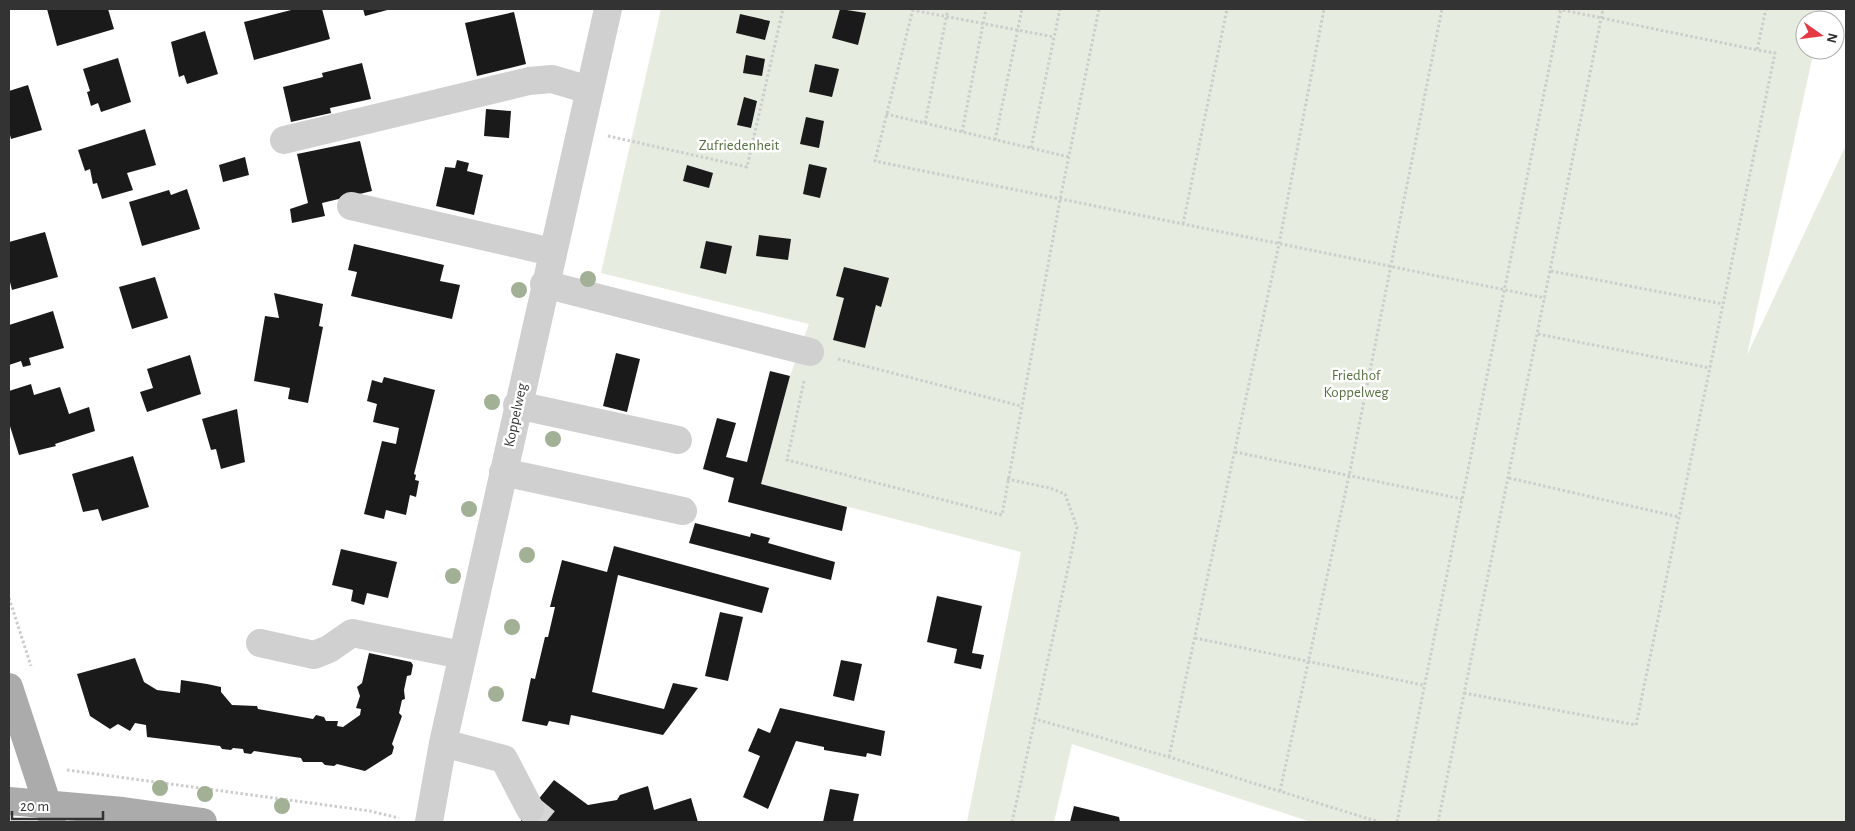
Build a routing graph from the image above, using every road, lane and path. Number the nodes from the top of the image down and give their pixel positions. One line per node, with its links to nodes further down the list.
1 (608, 9): 21 (street, Koppelweg)
2 (783, 9): 26 (path)
3 (912, 9): 15 (path); 22 (path)
4 (948, 9): 15 (path)
5 (986, 9): 17 (path)
6 (1022, 9): 18 (path)
7 (1060, 9): 19 (path)
8 (1099, 9): 29 (path)
9 (1226, 9): 32 (path)
10 (1324, 9): 33 (path)
11 (1442, 9): 35 (path)
12 (1560, 9): 16 (path); 38 (path)
13 (1604, 9): 16 (path)
14 (1766, 9): 20 (path)
15 (946, 17): 17 (path); 23 (path)
16 (1602, 17): 20 (path); 36 (path)
17 (984, 24): 18 (path); 24 (path)
18 (1017, 30): 19 (path); 27 (path)
19 (1054, 37): 28 (path)
20 (1757, 50): 40 (path)
21 (589, 90): 25 (street); 34 (street, Koppelweg)
22 (886, 114): 23 (path); 30 (path)
23 (925, 124): 24 (path)
24 (962, 132): 27 (path)
25 (284, 140)
26 (631, 140)
27 (994, 140): 28 (path)
28 (1031, 148): 29 (path)
29 (1069, 157): 30 (path)
30 (1060, 200): 32 (path); 45 (path)
31 (351, 206): 34 (street)
32 (1183, 224): 33 (path)
33 (1279, 244): 35 (path); 47 (path)
34 (552, 252): 37 (street, Koppelweg)
35 (1390, 267): 38 (path); 49 (path)
36 (1550, 271): 39 (path); 40 (path)
37 (544, 284): 42 (street); 44 (street, Koppelweg)
38 (1505, 290): 39 (path); 52 (path)
39 (1545, 298): 41 (path)
40 (1723, 304): 43 (path)
41 (1538, 334): 43 (path); 50 (path)
42 (810, 352): 45 (path); 51 (path)
43 (1710, 368): 54 (path)
44 (517, 405): 46 (street); 48 (street, Koppelweg)
45 (1021, 406): 51 (path)
46 (678, 440)
47 (1235, 452): 49 (path); 56 (path)
48 (503, 472): 53 (street); 58 (street, Koppelweg)
49 (1349, 476): 52 (path); 59 (path)
50 (1510, 478): 54 (path); 63 (path)
51 (1008, 479): 64 (path)
52 (1462, 499): 61 (path)
53 (682, 511)
54 (1679, 517): 63 (path)
55 (9, 598): 60 (path)
56 (1195, 638): 59 (path); 66 (path)
57 (260, 643): 58 (street)
58 (462, 655): 65 (street, Koppelweg)
59 (1307, 661): 61 (path); 68 (path)
60 (33, 673)
61 (1423, 685): 76 (path)
62 (9, 687): 71 (main road)
63 (1464, 693): 77 (path)
64 (1035, 719): 66 (path); 74 (path)
65 (442, 743): 70 (street); 72 (street, Koppelweg)
66 (1169, 757): 68 (path)
67 (104, 774): 72 (path)
68 (1280, 791): 75 (path)
69 (9, 801): 71 (main road)
70 (530, 809)
71 (50, 813): 73 (main road)
72 (419, 821)
73 (203, 822)
74 (1012, 822)
75 (1379, 822)
76 (1397, 822)
77 (1438, 822)

